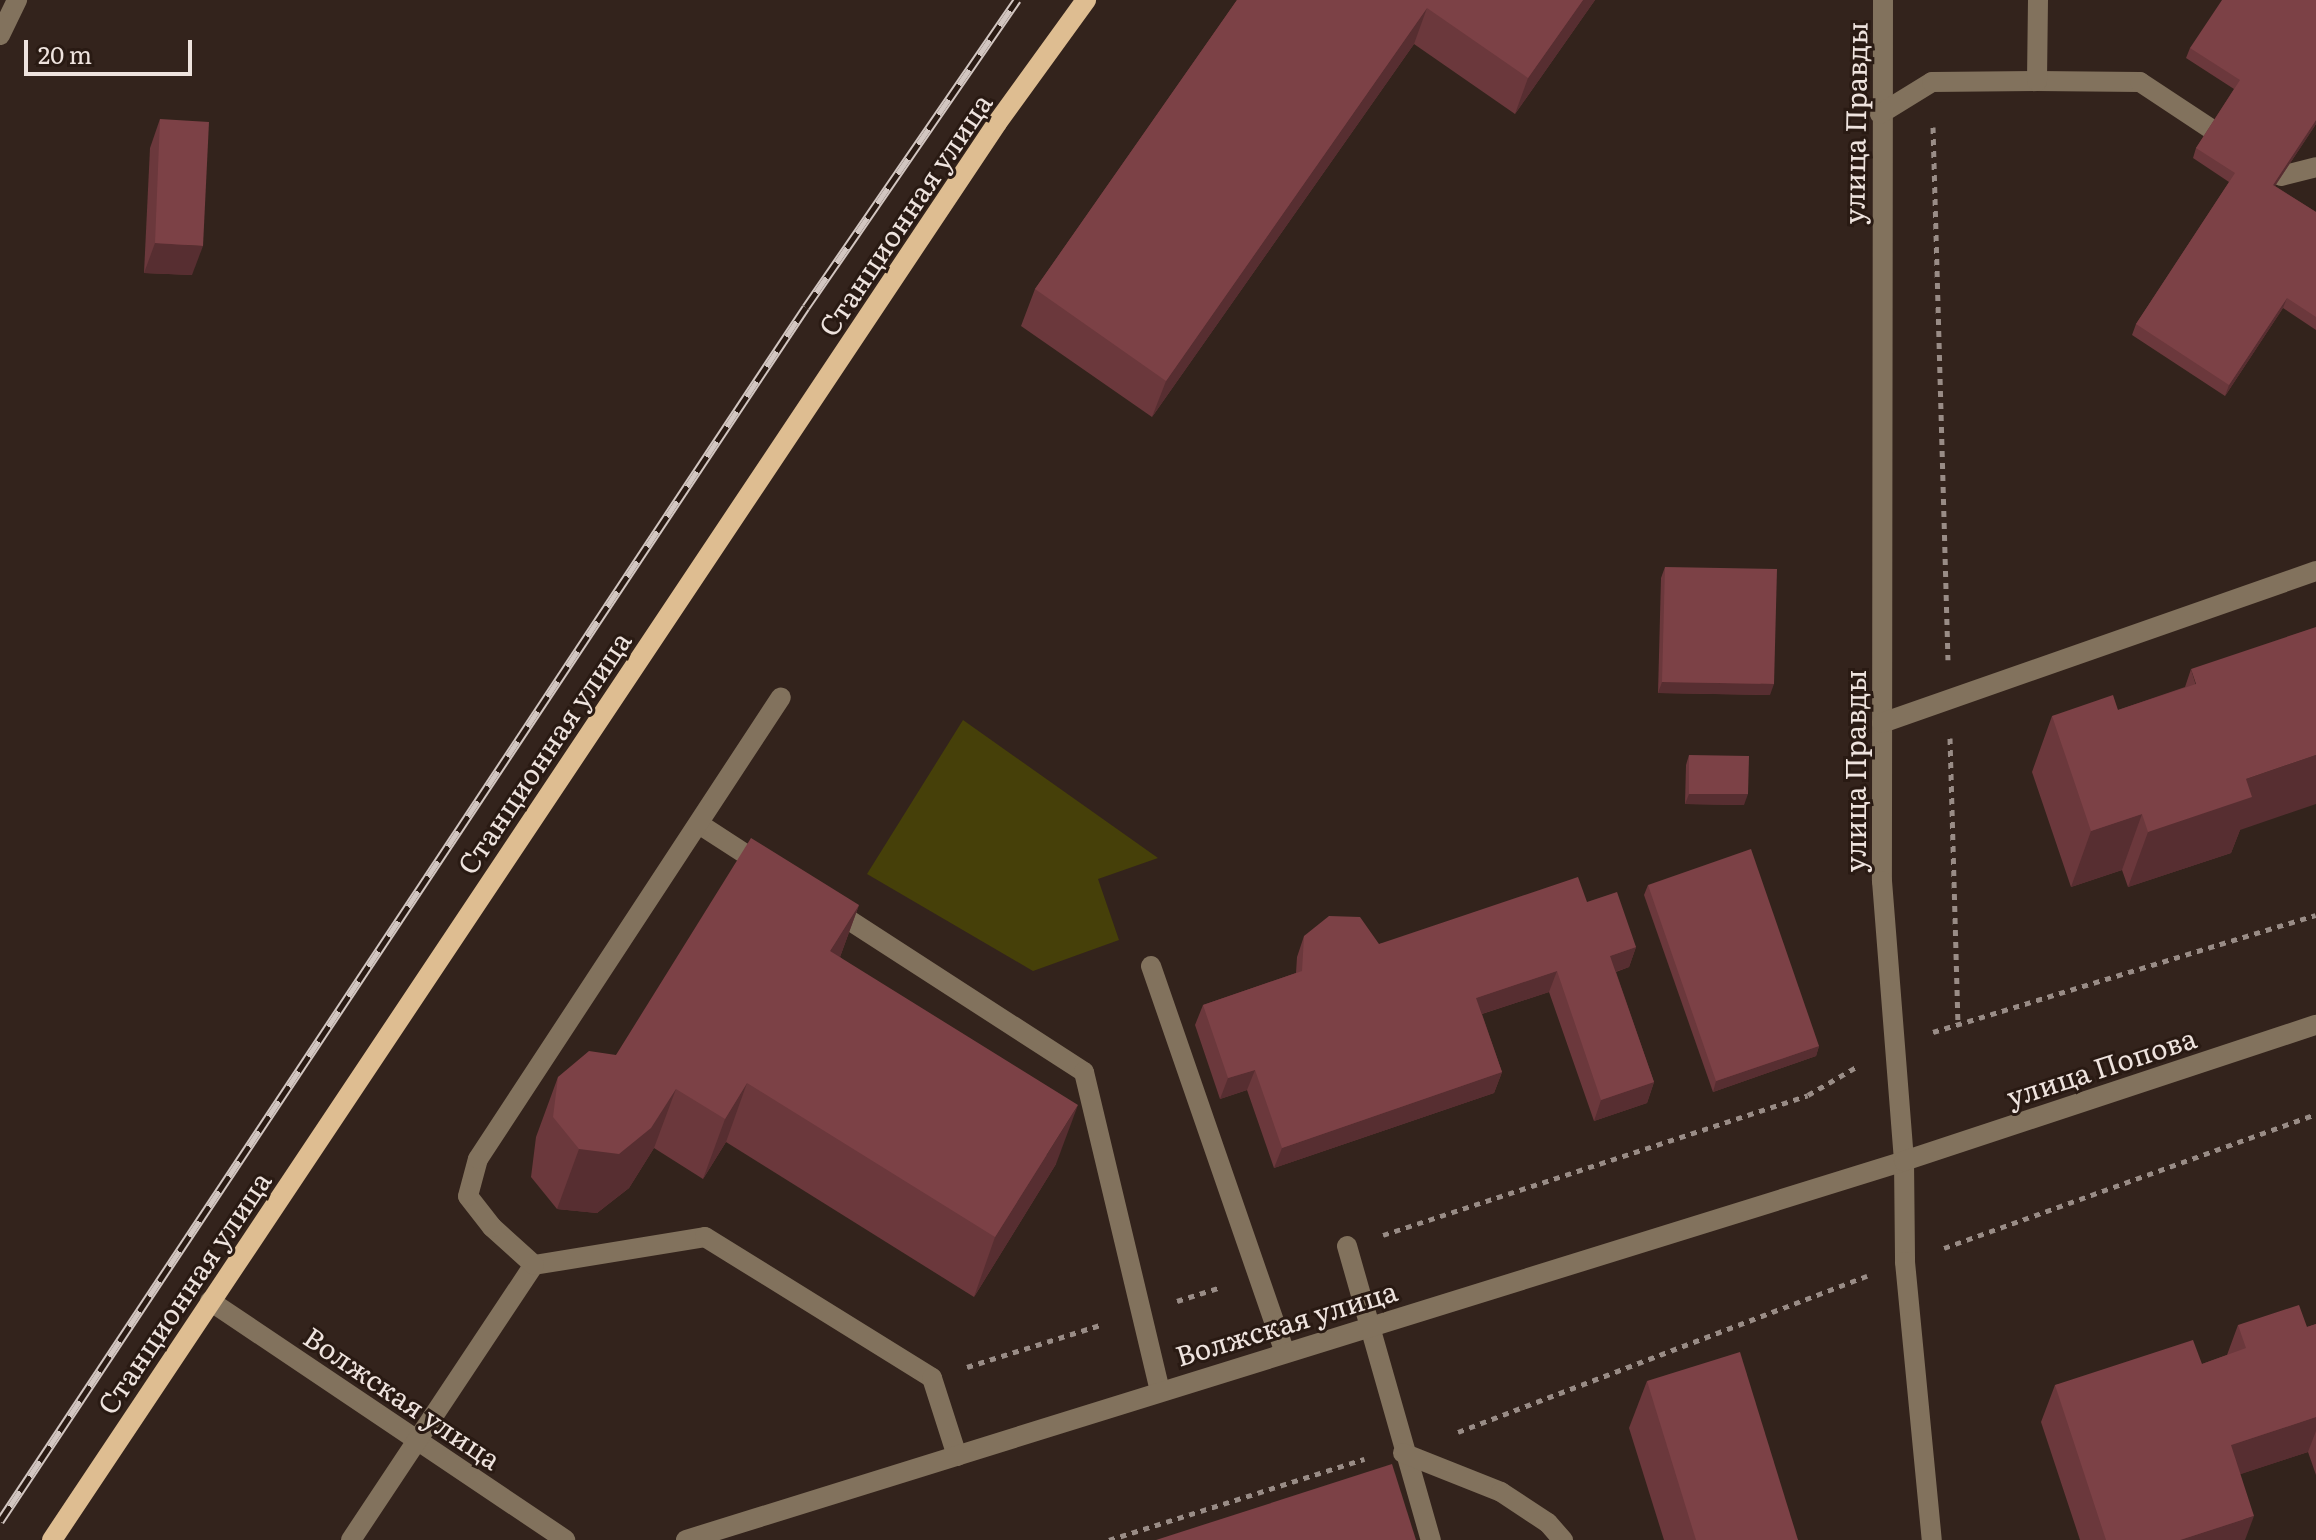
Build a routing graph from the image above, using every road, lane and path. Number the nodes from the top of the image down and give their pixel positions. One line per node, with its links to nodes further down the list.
1 (17, 0): 5 (street)
2 (1086, 0): 30 (main road, Станционная улица)
3 (1883, 0): 8 (street, улица Правды)
4 (2038, 0): 6 (street)
5 (0, 35)
6 (2037, 81): 7 (street); 9 (street)
7 (1932, 82): 8 (street); 14 (path)
8 (1880, 114): 15 (street, улица Правды)
9 (2211, 129)
10 (2316, 167): 11 (street)
11 (2281, 176)
12 (2316, 571): 14 (street)
13 (781, 697): 16 (street)
14 (1949, 701): 15 (street); 21 (path)
15 (1882, 723): 23 (street, улица Правды)
16 (699, 824): 17 (street); 28 (street)
17 (779, 875)
18 (819, 901): 36 (street)
19 (2316, 915): 21 (path)
20 (1151, 966): 29 (street)
21 (1958, 1023): 23 (path)
22 (2316, 1025): 25 (street, улица Попова)
23 (1895, 1045): 25 (street, улица Правды); 26 (path)
24 (2316, 1114): 27 (path)
25 (1904, 1161): 27 (street, улица Правды); 33 (street, Волжская улица)
26 (1347, 1246): 33 (street)
27 (1905, 1262): 38 (path); 47 (street, улица Правды)
28 (534, 1265): 35 (street); 37 (street)
29 (1258, 1275): 31 (path); 34 (street)
30 (210, 1301): 37 (street, Волжская улица); 40 (main road, Станционная улица)
31 (1169, 1303)
32 (1110, 1322): 35 (path)
33 (1371, 1324): 34 (street, Волжская улица); 38 (street)
34 (1284, 1351): 36 (street, Волжская улица)
35 (932, 1378): 39 (street)
36 (1160, 1391): 39 (street, Волжская улица)
37 (418, 1441): 41 (street); 42 (street, Волжская улица)
38 (1403, 1453): 44 (path); 45 (street); 46 (street)
39 (957, 1456): 43 (street, Волжская улица)
40 (52, 1540)
41 (351, 1540)
42 (565, 1540)
43 (688, 1540)
44 (1109, 1540)
45 (1431, 1540)
46 (1563, 1540)
47 (1932, 1540)

